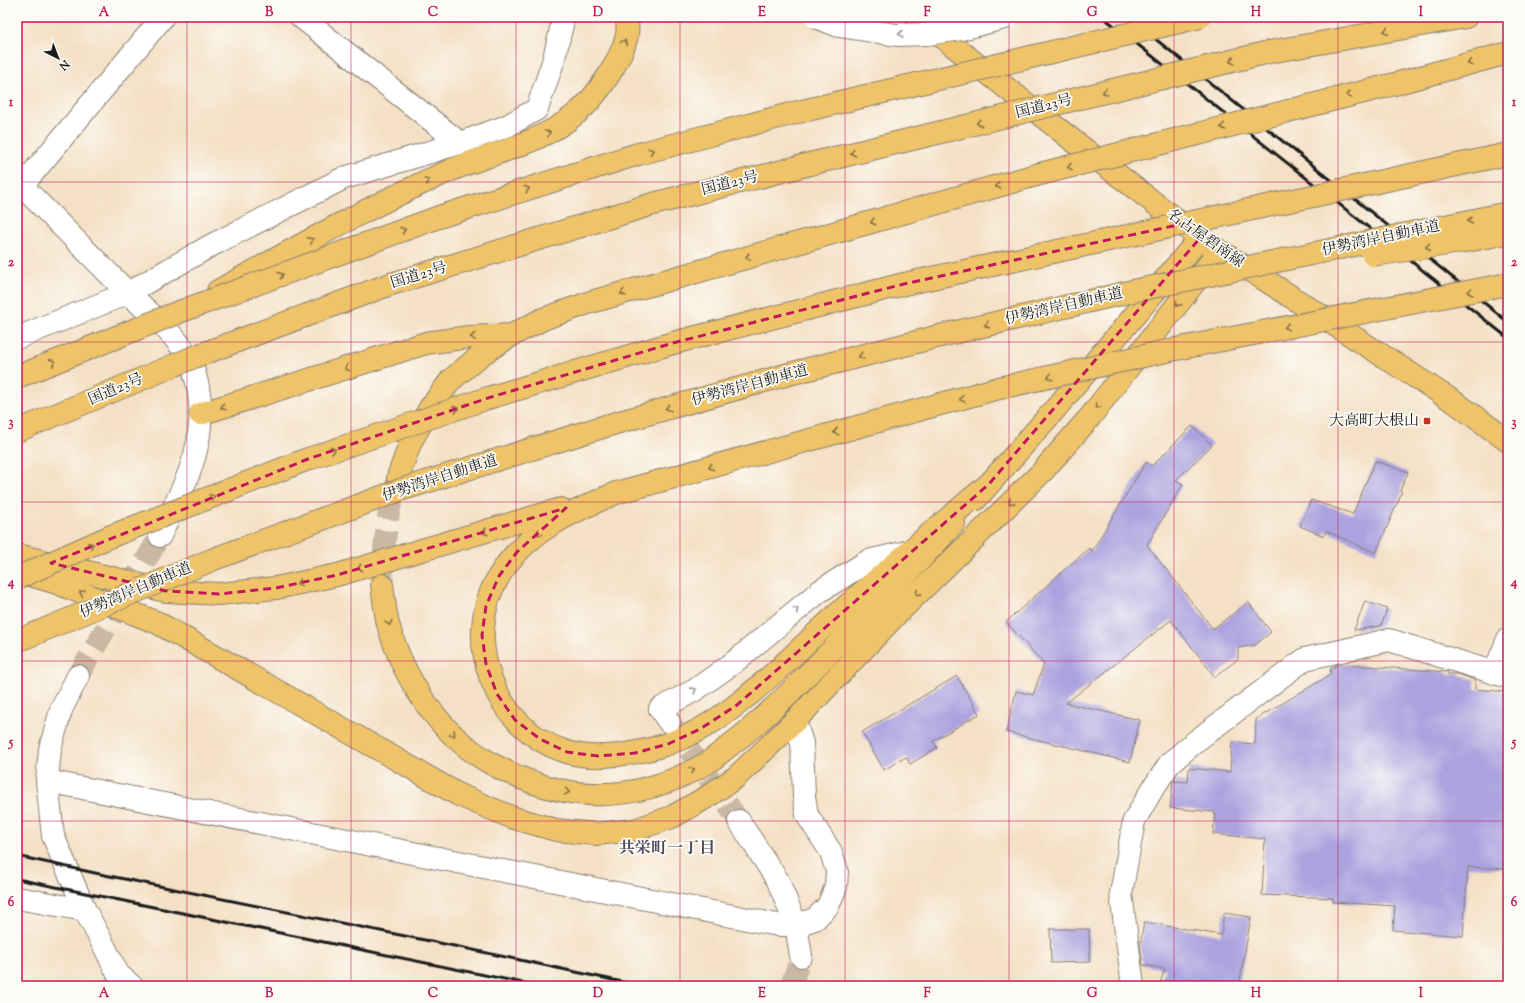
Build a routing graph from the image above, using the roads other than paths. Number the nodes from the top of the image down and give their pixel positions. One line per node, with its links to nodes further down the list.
1 (163, 17): 13 (street)
2 (302, 17): 11 (street)
3 (564, 17): 11 (street)
4 (627, 17): 21 (main road, one-way to 4, bridge)
5 (816, 17): 7 (street, one-way to 5, bridge)
6 (917, 17): 16 (main road, 名古屋碧南線)
7 (1008, 17)
8 (1200, 17): 21 (main road, one-way to 8, bridge)
9 (1466, 17): 26 (main road, 国道23号, one-way to 26, bridge)
10 (1508, 53): 22 (main road, one-way to 22, bridge)
11 (460, 143): 20 (street)
12 (1508, 154): 35 (main road, one-way to 12, bridge)
13 (20, 184): 20 (street)
14 (1508, 213): 19 (main road, 伊勢湾岸自動車道, one-way to 19, bridge)
15 (1508, 233): 19 (main road, one-way to 19, bridge)
16 (1200, 238): 17 (main road, 名古屋碧南線); 29 (main road)
17 (1219, 251): 27 (main road, 名古屋碧南線); 42 (main road, one-way to 42)
18 (1508, 284): 30 (main road, one-way to 30, bridge)
19 (1133, 291): 38 (main road, 伊勢湾岸自動車道, one-way to 38, bridge)
20 (128, 293): 23 (street); 25 (street)
21 (179, 312): 24 (main road, one-way to 21, bridge)
22 (512, 335): 25 (main road, one-way to 25); 28 (main road)
23 (17, 338)
24 (17, 377)
25 (200, 414): 31 (street)
26 (17, 431)
27 (1508, 441)
28 (398, 476)
29 (989, 484): 32 (main road); 36 (main road, one-way to 29)
30 (616, 493): 32 (main road, one-way to 32); 33 (main road, one-way to 33)
31 (160, 536)
32 (911, 551): 41 (street, one-way to 32)
33 (17, 555)
34 (17, 571): 42 (main road, one-way to 34)
35 (17, 578)
36 (382, 585)
37 (1508, 639): 39 (street)
38 (17, 641)
39 (1501, 675): 50 (street)
40 (78, 676): 43 (street)
41 (664, 716)
42 (795, 721): 47 (street)
43 (47, 782): 46 (street); 47 (street)
44 (739, 821): 47 (street)
45 (17, 898): 46 (street)
46 (85, 910): 49 (street)
47 (796, 925): 48 (street)
48 (801, 956)
49 (132, 986)
50 (1133, 986)

